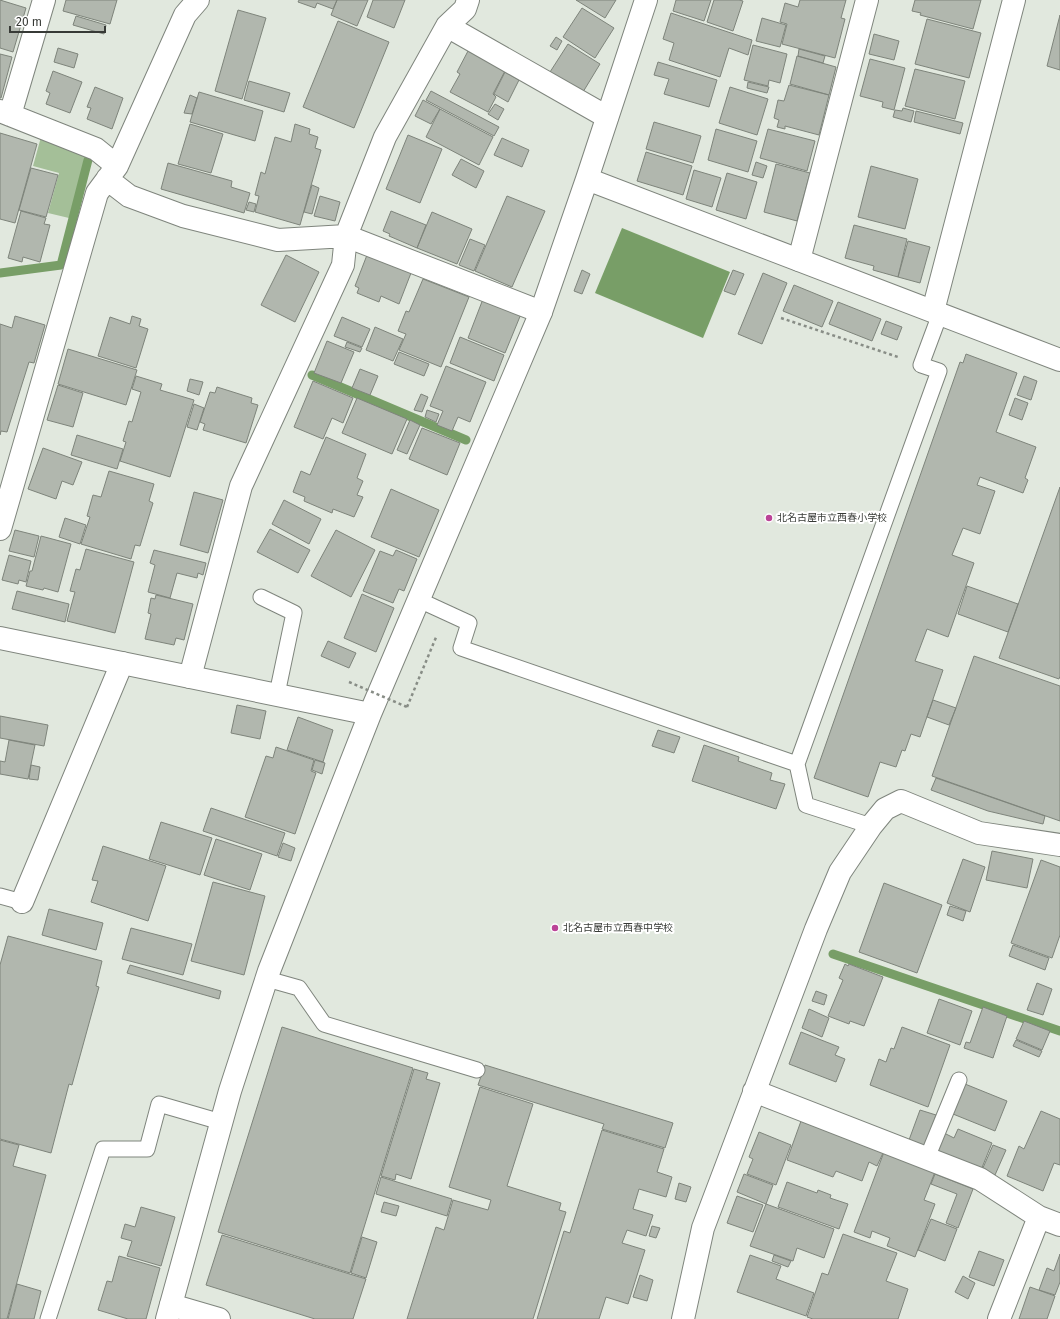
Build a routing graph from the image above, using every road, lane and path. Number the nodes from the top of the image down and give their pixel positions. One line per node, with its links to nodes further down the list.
1 (44, 0): 8 (street)
2 (198, 0): 10 (street)
3 (468, 0): 7 (street)
4 (646, 0): 9 (street)
5 (867, 0): 13 (street)
6 (1014, 0): 15 (street)
7 (447, 26): 9 (street); 12 (street)
8 (5, 113): 10 (street)
9 (607, 117): 11 (street)
10 (112, 172): 12 (street); 19 (street)
11 (587, 178): 13 (street); 14 (street)
12 (346, 236): 14 (street); 25 (street)
13 (799, 260): 15 (street)
14 (541, 312): 21 (street)
15 (937, 312): 17 (street); 18 (lane)
16 (781, 318): 18 (path)
17 (1060, 360)
18 (921, 365): 29 (lane)
19 (0, 529)
20 (261, 597): 27 (lane)
21 (419, 600): 28 (street); 29 (lane)
22 (0, 638): 24 (street)
23 (429, 655): 26 (path, bridge)
24 (122, 663): 25 (street); 33 (street)
25 (190, 677): 27 (street)
26 (349, 682)
27 (277, 694): 28 (street)
28 (370, 714): 34 (street)
29 (797, 764): 30 (lane)
30 (871, 826): 31 (street); 37 (street)
31 (1060, 845)
32 (0, 896): 33 (lane)
33 (22, 902)
34 (267, 979): 35 (lane); 38 (street)
35 (477, 1070)
36 (959, 1080): 39 (lane)
37 (754, 1091): 39 (street); 45 (street)
38 (221, 1122): 42 (street); 43 (lane)
39 (927, 1158): 40 (street)
40 (1039, 1217): 41 (street); 46 (street)
41 (1060, 1225)
42 (169, 1312): 44 (street)
43 (48, 1319)
44 (219, 1319)
45 (683, 1319)
46 (999, 1319)

